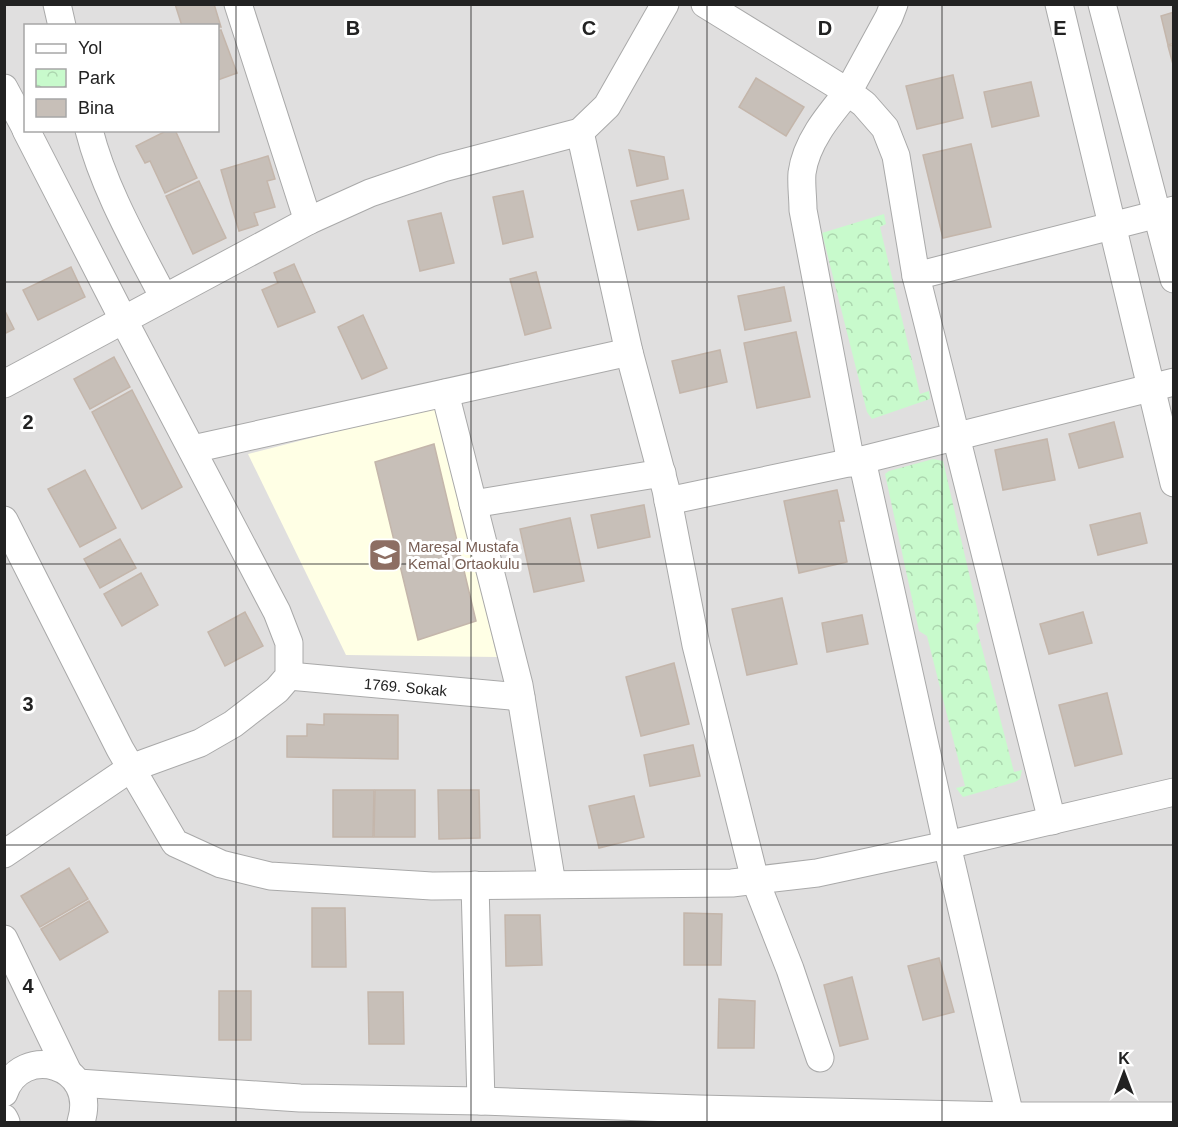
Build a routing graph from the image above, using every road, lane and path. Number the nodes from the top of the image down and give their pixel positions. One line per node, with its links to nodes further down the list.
1 (57, 4): 8 (street)
2 (238, 4): 16 (street)
3 (665, 4): 14 (street)
4 (705, 4): 10 (street)
5 (894, 4): 10 (street)
6 (1059, 4): 17 (street)
7 (1102, 4): 15 (street)
8 (62, 24)
9 (4, 88): 11 (street)
10 (848, 92): 18 (street); 28 (street)
11 (24, 126)
12 (27, 132): 21 (street)
13 (90, 132): 20 (street)
14 (580, 132): 16 (street); 22 (street)
15 (1165, 212): 17 (street); 19 (street)
16 (308, 221): 20 (street)
17 (1112, 225): 18 (street); 24 (street)
18 (916, 276): 26 (street)
19 (1173, 279)
20 (164, 298): 21 (street)
21 (123, 319): 23 (street); 27 (street)
22 (629, 352): 25 (street); 29 (street)
23 (4, 384)
24 (1162, 385): 26 (street); 30 (street)
25 (444, 393): 27 (street); 32 (street)
26 (957, 437): 28 (street); 38 (street)
27 (193, 449): 34 (street)
28 (857, 462): 31 (street); 39 (street)
29 (662, 473): 31 (street); 32 (street)
30 (1173, 483)
31 (668, 501): 41 (street)
32 (473, 504): 35 (street)
33 (4, 520): 36 (street)
34 (289, 676): 35 (street, 1769. Sokak); 36 (street)
35 (521, 697): 42 (street)
36 (131, 768): 40 (street); 43 (street)
37 (1173, 792): 38 (street)
38 (1052, 821): 39 (street)
39 (947, 845): 41 (street); 49 (street)
40 (4, 854)
41 (755, 880): 42 (street); 45 (street)
42 (552, 884): 43 (street)
43 (475, 885): 48 (street)
44 (4, 939): 46 (street)
45 (820, 1058)
46 (73, 1077): 47 (street); 48 (street); 51 (street)
47 (6, 1082)
48 (481, 1101): 49 (street)
49 (1010, 1116): 50 (street)
50 (1173, 1116)
51 (81, 1122)

